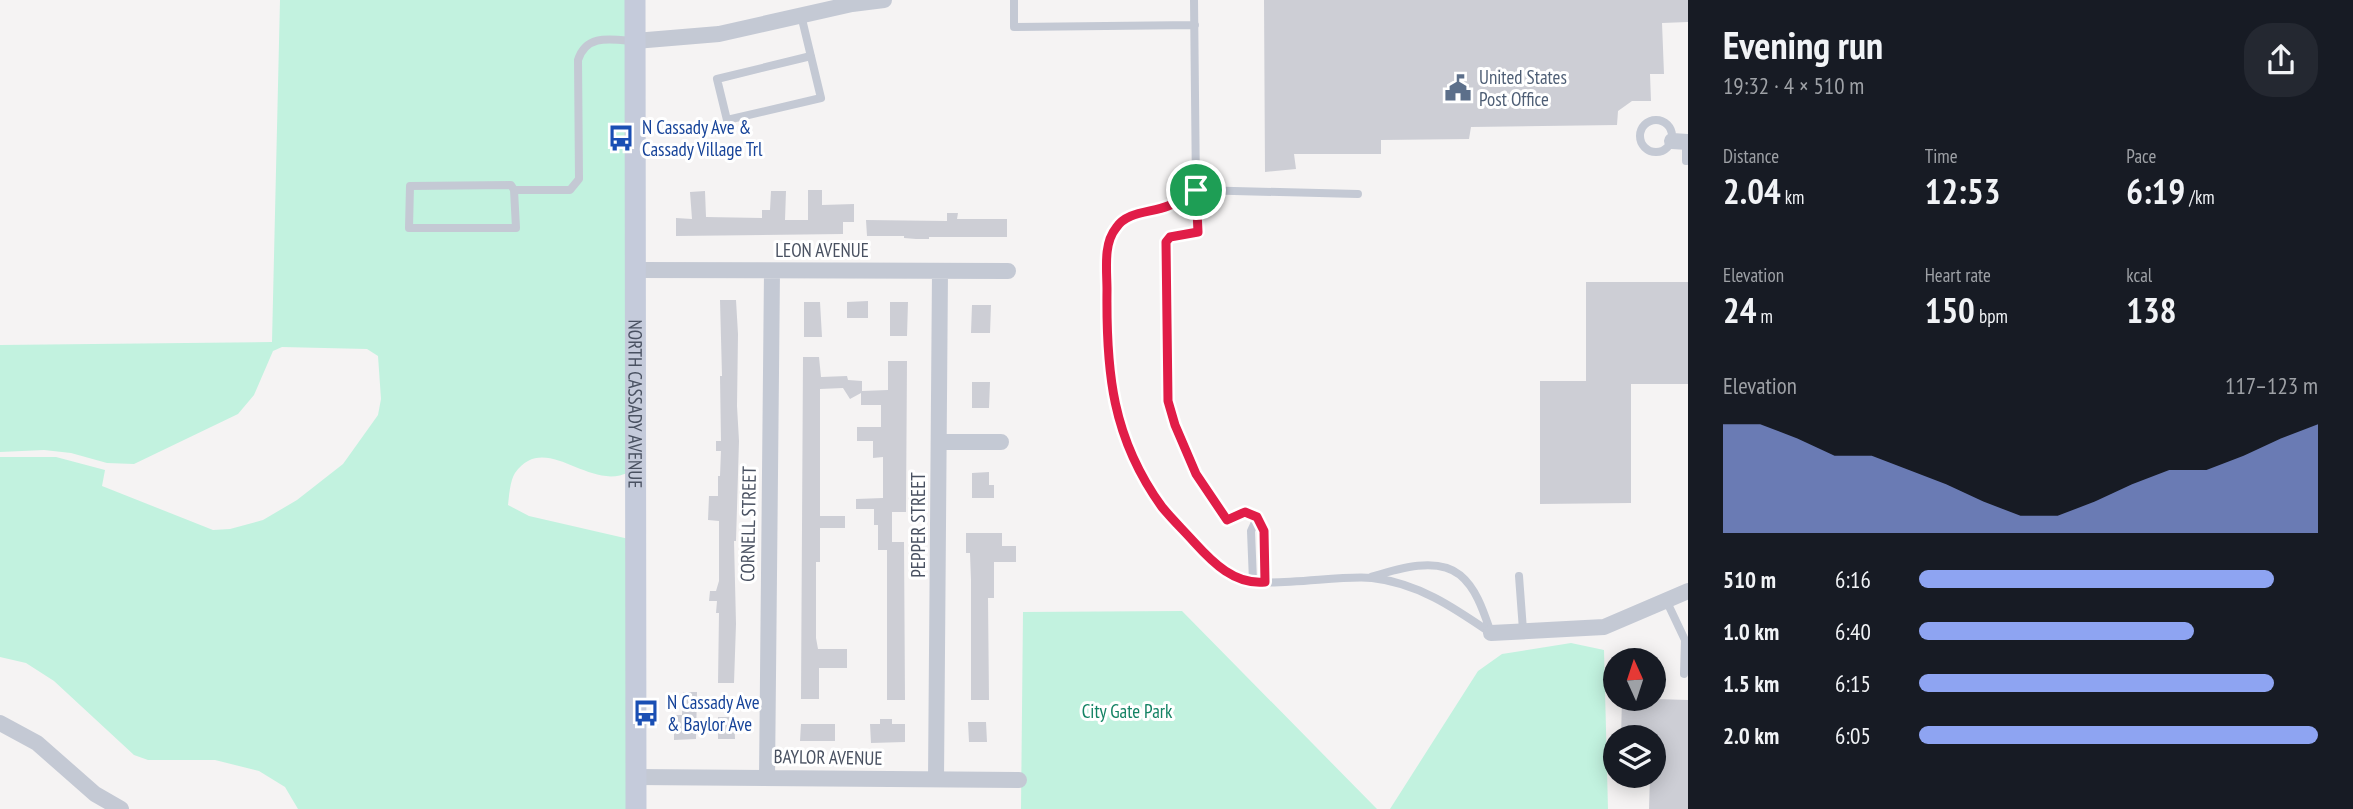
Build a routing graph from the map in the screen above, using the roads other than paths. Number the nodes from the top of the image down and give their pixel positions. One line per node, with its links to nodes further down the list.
1 (635, 0): 8 (main road, NORTH CASSADY AVENUE)
2 (884, 0): 5 (street)
3 (1014, 0): 7 (lane)
4 (1194, 0): 7 (lane)
5 (859, 1): 6 (street)
6 (801, 15): 8 (street); 9 (lane)
7 (1195, 25): 13 (lane)
8 (635, 41): 12 (lane); 15 (main road, NORTH CASSADY AVENUE)
9 (811, 56): 9 (lane)
10 (1682, 141): 10 (lane); 11 (lane)
11 (1686, 161)
12 (514, 190): 12 (lane)
13 (1196, 190): 14 (lane); 21 (lane); 24 (lane)
14 (1358, 194)
15 (636, 270): 16 (street, LEON AVENUE); 32 (main road, NORTH CASSADY AVENUE)
16 (772, 271): 17 (street, LEON AVENUE); 33 (street, CORNELL STREET)
17 (940, 271): 18 (street, LEON AVENUE); 19 (street, PEPPER STREET)
18 (1008, 271)
19 (939, 442): 20 (street); 34 (street, PEPPER STREET)
20 (1001, 442)
21 (1257, 517): 24 (lane); 25 (lane)
22 (1520, 576): 28 (lane)
23 (1370, 578): 25 (lane); 29 (lane); 29 (lane)
24 (1253, 581): 25 (lane)
25 (1265, 582)
26 (1688, 591): 27 (street)
27 (1667, 602): 28 (street); 30 (lane)
28 (1523, 630): 29 (street)
29 (1491, 633)
30 (1684, 674)
31 (0, 723): 36 (street)
32 (636, 777): 33 (street, BAYLOR AVENUE); 37 (main road, NORTH CASSADY AVENUE)
33 (767, 777): 34 (street, BAYLOR AVENUE)
34 (936, 779): 35 (street, BAYLOR AVENUE)
35 (1019, 780)
36 (121, 809)
37 (636, 809)

